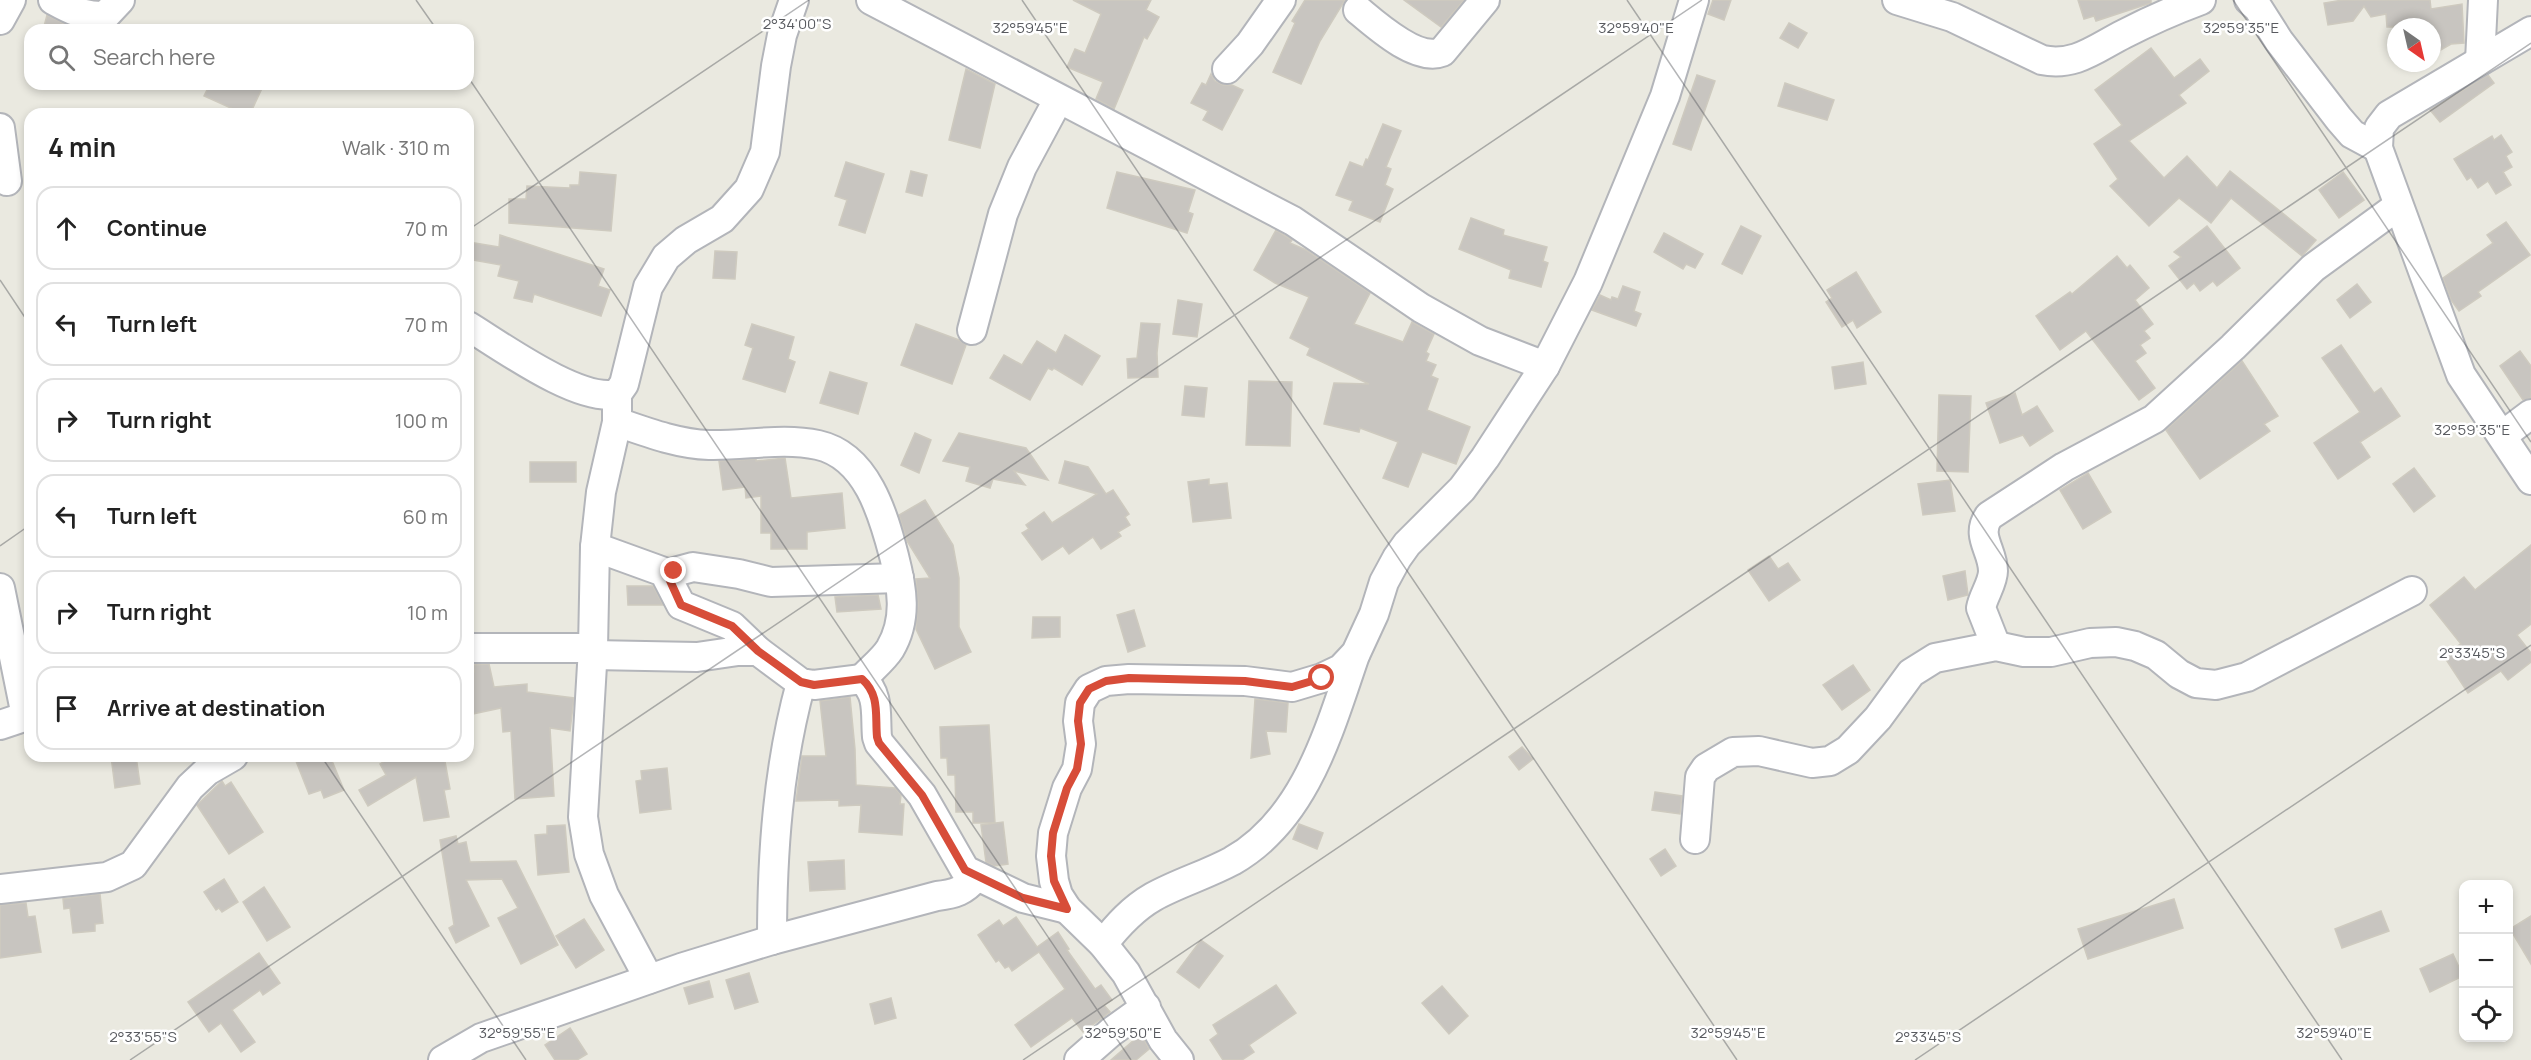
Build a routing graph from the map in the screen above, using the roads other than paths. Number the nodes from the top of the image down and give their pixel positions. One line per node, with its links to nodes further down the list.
1 (11, 0): 14 (street)
2 (53, 0): 3 (street)
3 (120, 0)
4 (794, 0): 26 (street)
5 (871, 0): 18 (street)
6 (1281, 0): 17 (street)
7 (1485, 0): 13 (street)
8 (1694, 0): 25 (street)
9 (1897, 0): 10 (street)
10 (2201, 0)
11 (2249, 0): 20 (street)
12 (2483, 0): 16 (street)
13 (1358, 10)
14 (0, 20)
15 (2531, 31): 16 (street)
16 (2480, 61): 20 (street)
17 (1227, 69)
18 (1059, 100): 24 (street); 25 (street)
19 (0, 128): 21 (street)
20 (2378, 148): 22 (street)
21 (12, 181)
22 (2398, 206): 29 (street); 36 (street)
23 (474, 330): 26 (street)
24 (972, 330)
25 (1545, 366): 40 (street)
26 (617, 394): 28 (street)
27 (2531, 414): 29 (street)
28 (617, 422): 31 (street); 33 (street)
29 (2503, 435): 30 (street)
30 (2531, 480)
31 (595, 547): 32 (street); 38 (street)
32 (667, 574): 33 (street); 39 (street)
33 (899, 578): 41 (street)
34 (0, 588): 43 (street)
35 (2412, 591): 36 (street)
36 (1996, 646): 45 (street)
37 (474, 648): 38 (street)
38 (593, 651): 39 (street); 51 (street)
39 (758, 651): 42 (street)
40 (1356, 653): 48 (street); 50 (street)
41 (862, 679): 42 (street); 46 (street)
42 (801, 682): 49 (street)
43 (19, 719)
44 (223, 762): 47 (street)
45 (1695, 838)
46 (976, 877): 48 (street); 49 (street)
47 (0, 889)
48 (1067, 909): 50 (street)
49 (772, 940): 51 (street)
50 (1103, 944): 52 (street)
51 (649, 979): 53 (street)
52 (1146, 1007): 55 (street); 56 (street)
53 (478, 1049): 54 (street)
54 (443, 1060)
55 (1078, 1060)
56 (1179, 1060)

